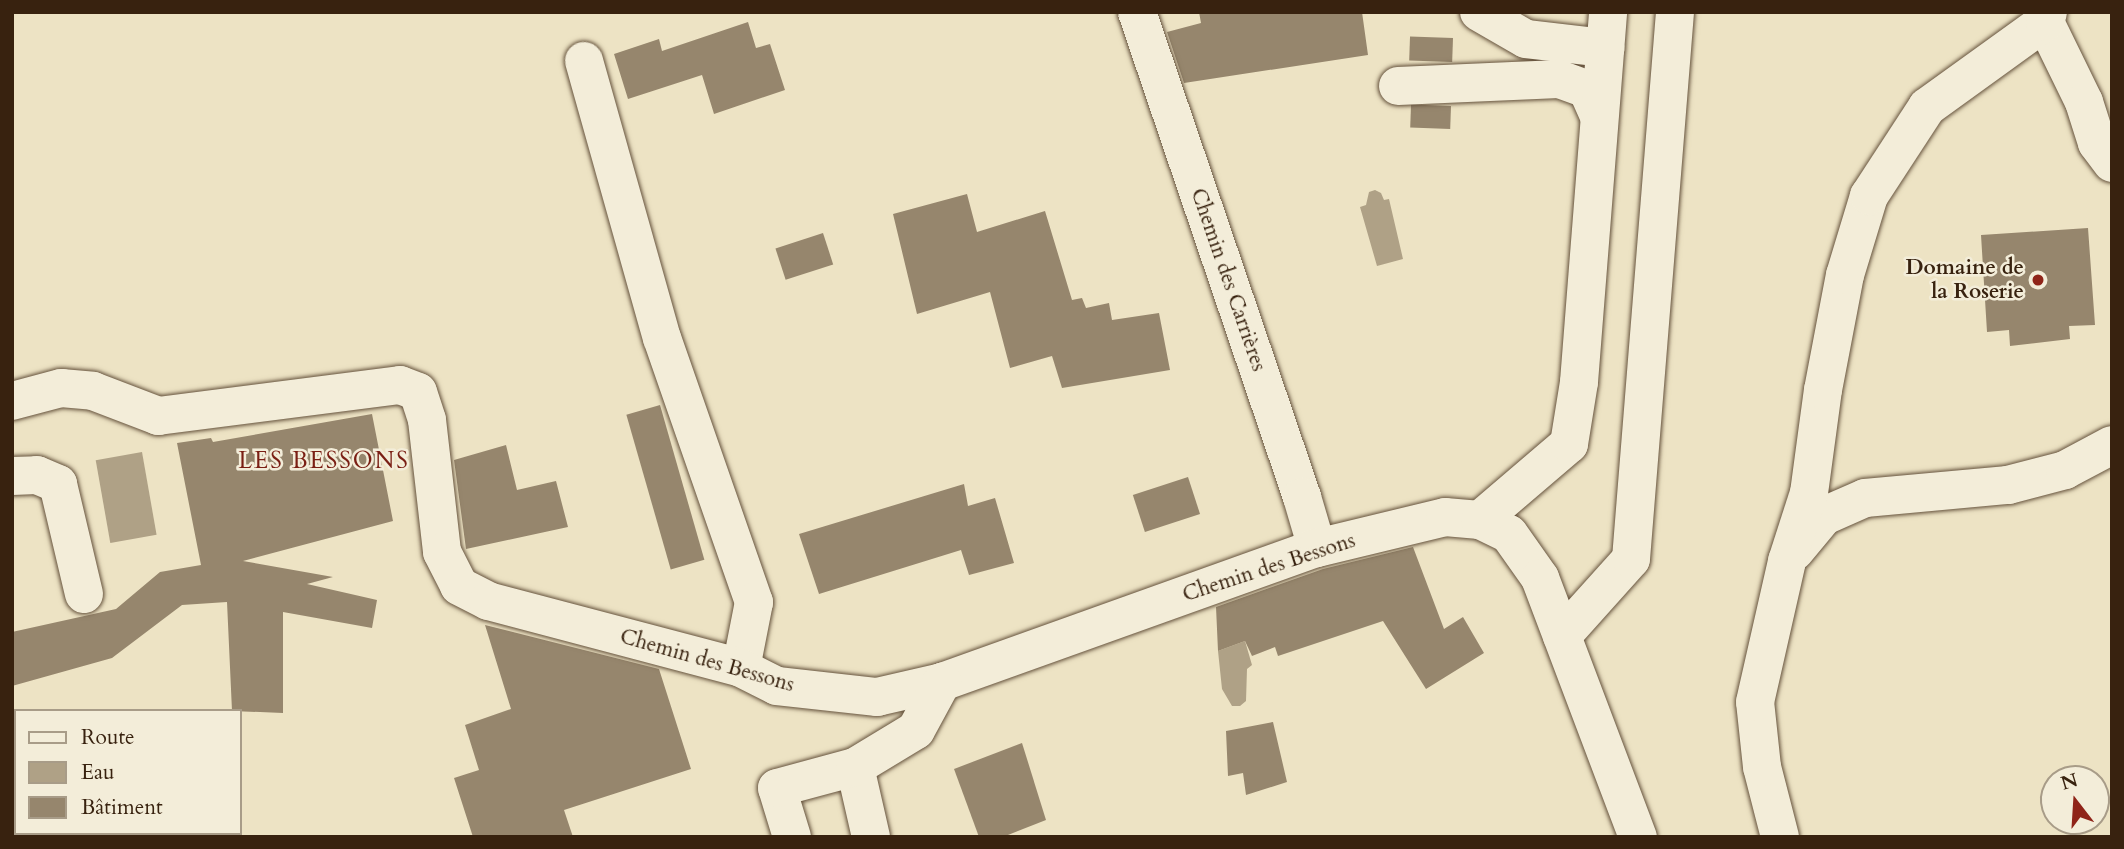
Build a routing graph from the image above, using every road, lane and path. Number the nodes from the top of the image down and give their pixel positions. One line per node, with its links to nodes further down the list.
1 (1137, 12): 14 (street, Chemin des Carrières)
2 (1479, 12): 5 (street)
3 (1675, 12): 17 (street)
4 (2046, 17): 9 (street); 15 (street)
5 (1607, 30): 8 (street)
6 (584, 61): 18 (street)
7 (1398, 86): 8 (street)
8 (1599, 117): 13 (street)
9 (2112, 163)
10 (12, 401): 18 (street, Chemin des Bessons)
11 (2112, 445): 15 (street)
12 (12, 476): 16 (street)
13 (1480, 520): 14 (street, Chemin des Bessons); 17 (street, Chemin des Bessons)
14 (1317, 548): 19 (street, Chemin des Bessons)
15 (1787, 561): 24 (street)
16 (84, 594)
17 (1562, 636): 23 (street, Chemin des Bessons)
18 (741, 668): 19 (street, Chemin des Bessons)
19 (942, 682): 20 (street)
20 (855, 767): 21 (street); 22 (street)
21 (792, 837)
22 (871, 837)
23 (1638, 837)
24 (1780, 837)

